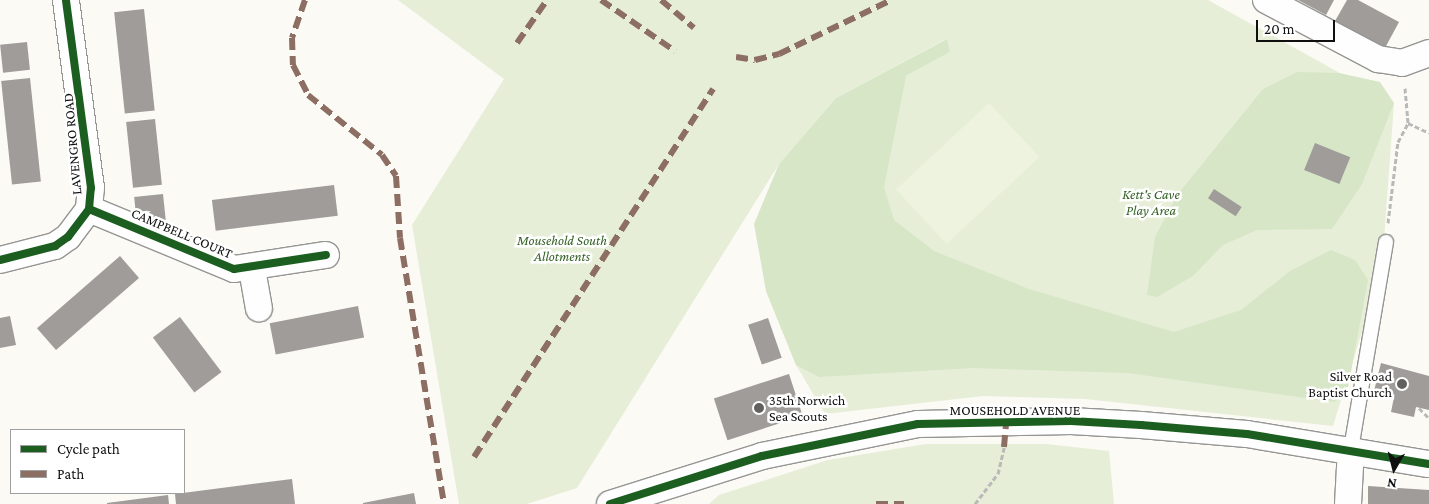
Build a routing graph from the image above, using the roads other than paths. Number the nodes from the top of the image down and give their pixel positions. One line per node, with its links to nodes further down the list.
1 (66, 0): 4 (street, LAVENGRO ROAD)
2 (1266, 0): 3 (street)
3 (1429, 53)
4 (89, 209): 7 (street, LAVENGRO ROAD); 8 (street, CAMPBELL COURT)
5 (1386, 242): 10 (lane)
6 (326, 255): 8 (street, CAMPBELL COURT)
7 (0, 260)
8 (252, 269): 9 (street)
9 (259, 308)
10 (1351, 449): 11 (street, MOUSEHOLD AVENUE); 12 (street, MOUSEHOLD AVENUE); 13 (street)
11 (1429, 464)
12 (610, 504)
13 (1348, 504)

